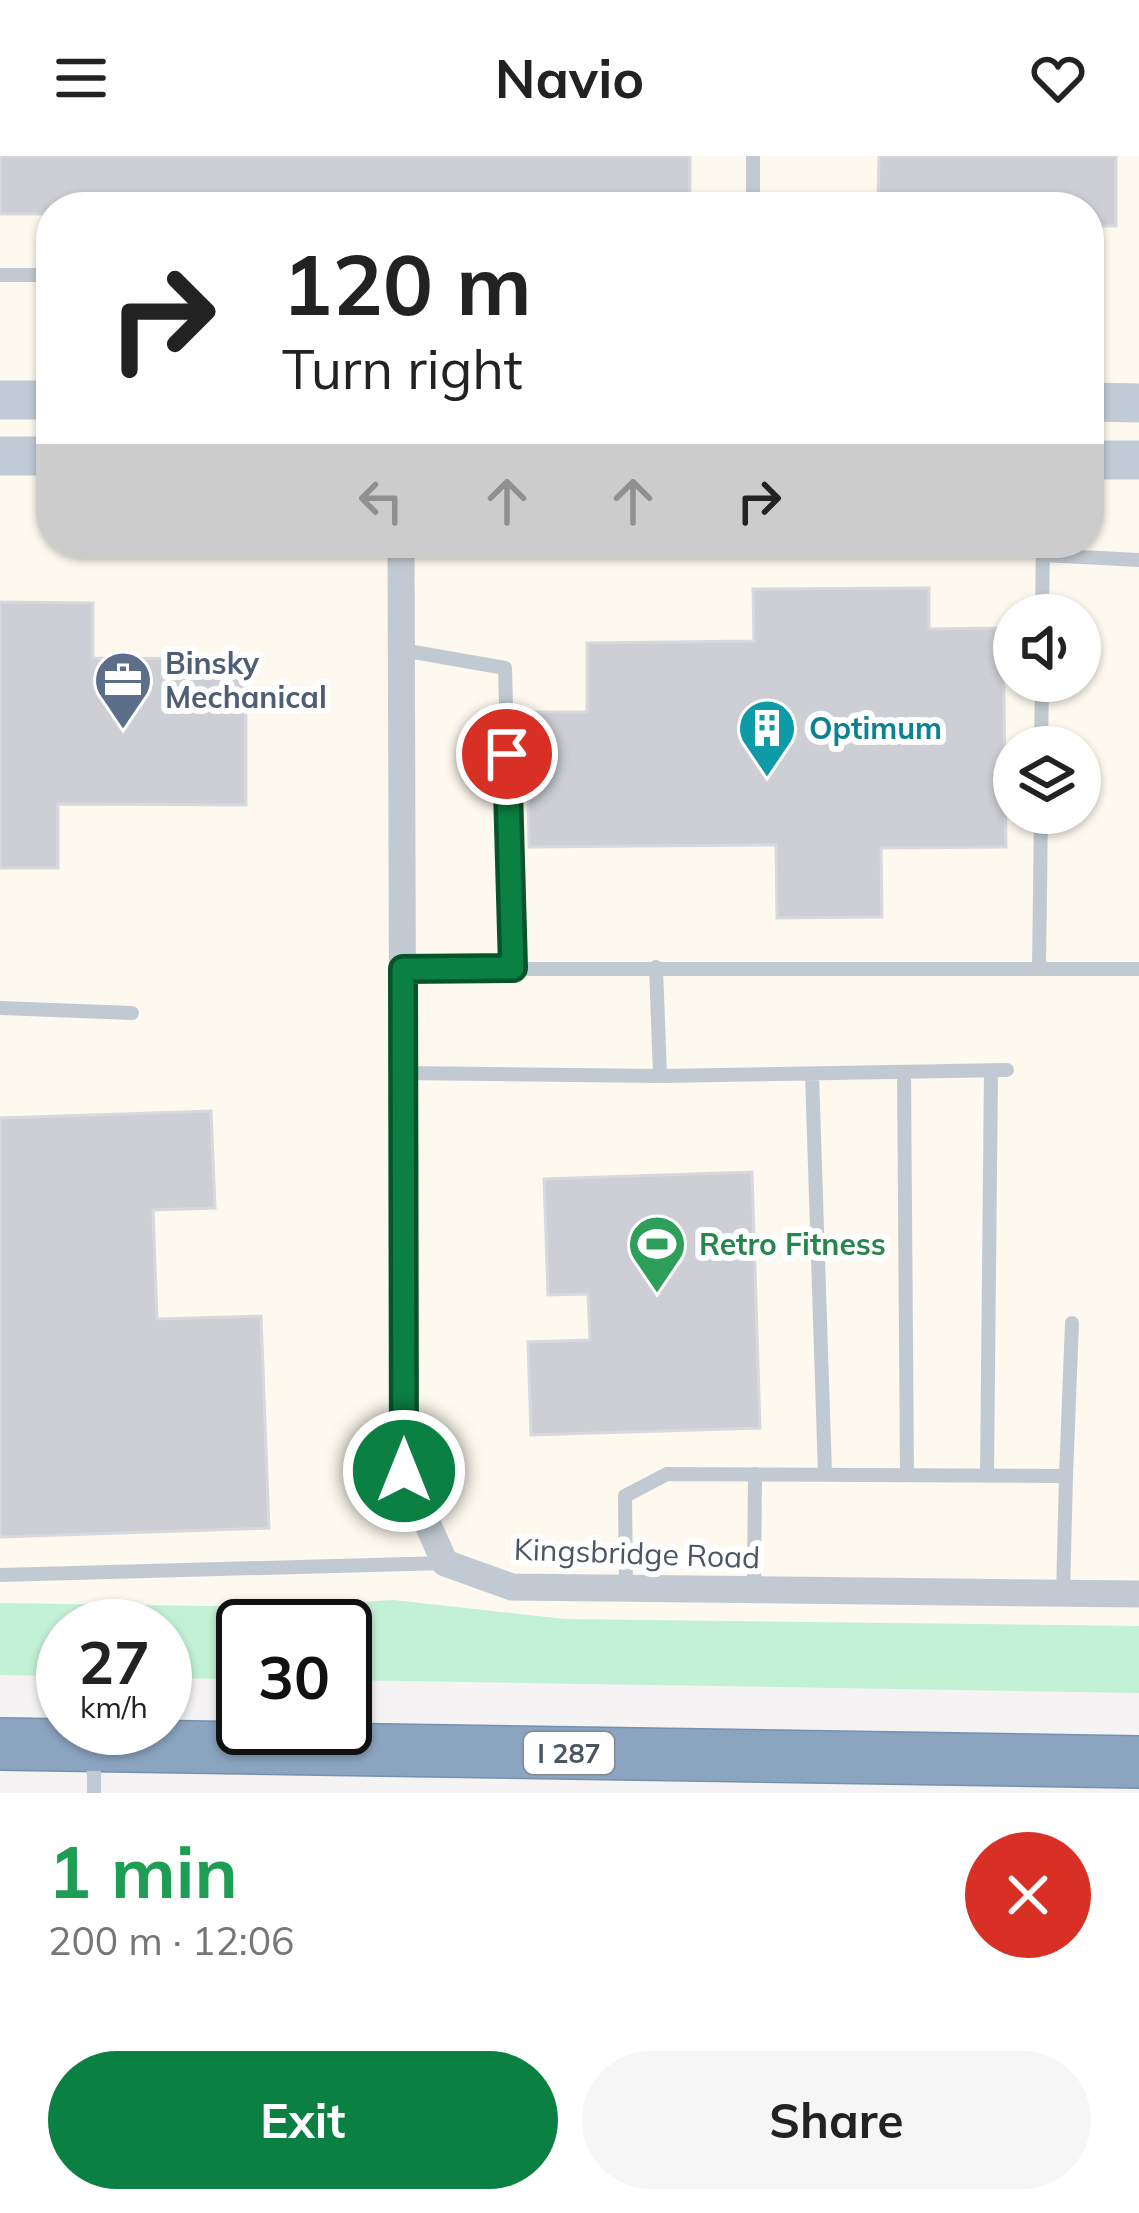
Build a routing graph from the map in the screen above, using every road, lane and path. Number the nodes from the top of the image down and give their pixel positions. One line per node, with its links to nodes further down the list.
1 (752, 156): 2 (lane)
2 (753, 192)
3 (0, 275): 4 (lane)
4 (36, 275)
5 (0, 400): 6 (main road)
6 (36, 400)
7 (1104, 402): 8 (main road)
8 (1139, 403)
9 (0, 456): 10 (main road)
10 (36, 456)
11 (1104, 460): 12 (main road)
12 (1139, 460)
13 (1104, 556): 16 (lane)
14 (401, 558): 18 (street)
15 (1043, 558): 17 (lane)
16 (1139, 560)
17 (1042, 594)
18 (401, 650): 21 (lane); 23 (street)
19 (1040, 834): 22 (lane)
20 (656, 967): 21 (lane); 22 (lane); 30 (lane)
21 (513, 968): 23 (lane)
22 (1039, 968): 24 (lane)
23 (403, 969): 28 (street)
24 (1139, 969)
25 (0, 1008): 26 (lane)
26 (132, 1013)
27 (904, 1072): 29 (lane); 34 (lane); 35 (lane)
28 (404, 1073): 30 (lane); 37 (street)
29 (812, 1074): 30 (lane); 33 (lane)
30 (660, 1076)
31 (1072, 1323): 36 (lane)
32 (755, 1474): 33 (lane); 39 (lane); 40 (lane)
33 (825, 1474): 34 (lane)
34 (907, 1475): 35 (lane)
35 (987, 1475): 36 (lane)
36 (1066, 1476): 41 (lane)
37 (445, 1563): 38 (lane); 39 (street, Kingsbridge Road)
38 (0, 1575)
39 (626, 1588): 40 (street, Kingsbridge Road)
40 (754, 1589): 41 (street, Kingsbridge Road)
41 (1063, 1593): 42 (street, Kingsbridge Road)
42 (1139, 1594)
43 (0, 1744): 45 (highway, I 287)
44 (1139, 1762): 45 (highway, I 287)
45 (94, 1770)

